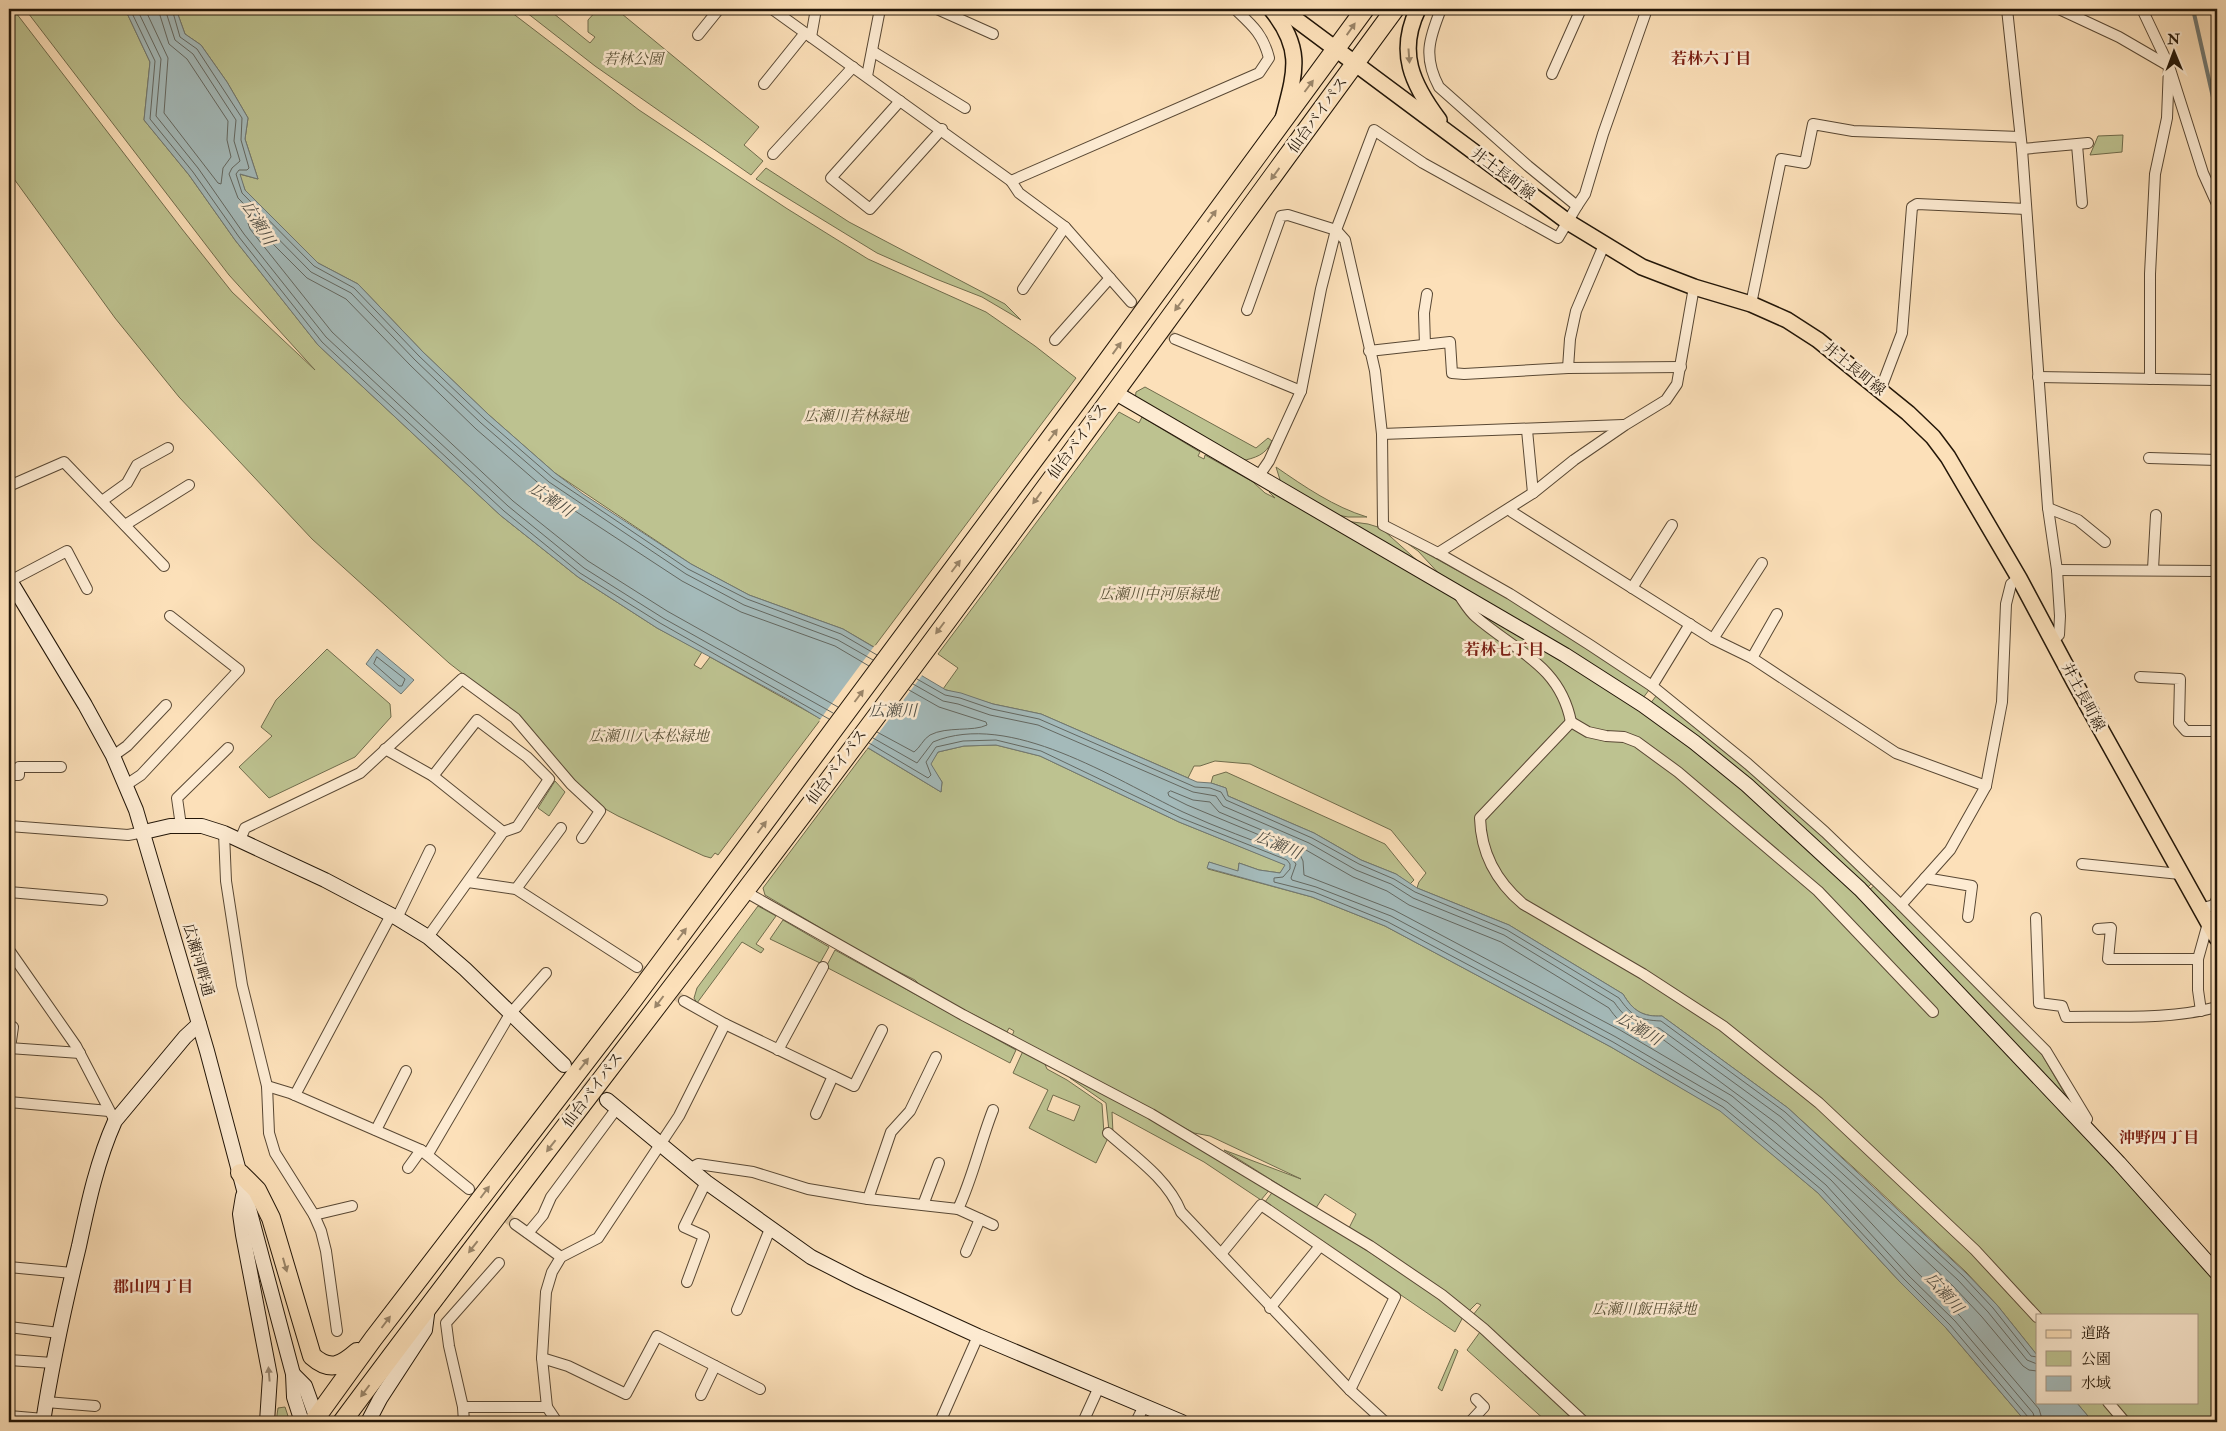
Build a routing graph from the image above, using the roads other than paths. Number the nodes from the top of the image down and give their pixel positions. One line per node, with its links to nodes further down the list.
1 (719, 9): 19 (street)
2 (772, 9): 20 (street)
3 (816, 9): 20 (street)
4 (880, 9): 22 (street)
5 (937, 9): 18 (street)
6 (1235, 9): 37 (street)
7 (1271, 9): 31 (main road)
8 (1282, 9): 21 (main road, 井土長町線)
9 (1365, 9): 21 (highway, 仙台バイパス, one-way to 9)
10 (1395, 9): 23 (highway, 仙台バイパス)
11 (1418, 9): 33 (main road, one-way to 33)
12 (1441, 9): 40 (street)
13 (1581, 9): 26 (street)
14 (1647, 9): 40 (street)
15 (2007, 9): 34 (street)
16 (2059, 9): 24 (street)
17 (2142, 9): 24 (street)
18 (993, 34)
19 (698, 35)
20 (808, 35): 25 (street); 28 (street)
21 (1337, 50): 23 (main road, 井土長町線); 31 (highway, 仙台バイパス, one-way to 21)
22 (872, 51): 27 (street); 30 (street)
23 (1355, 63): 33 (main road, 井土長町線); 64 (highway, 仙台バイパス, one-way to 64)
24 (2169, 66): 39 (street); 60 (street)
25 (853, 67): 27 (street); 36 (street)
26 (1552, 74)
27 (867, 76): 29 (street)
28 (764, 84)
29 (900, 101): 32 (street); 32 (street)
30 (965, 108)
31 (1282, 120): 205 (highway, 仙台バイパス, one-way to 31)
32 (942, 129): 37 (street)
33 (1450, 135): 42 (main road, 井土長町線)
34 (2020, 137): 35 (street); 51 (street)
35 (2022, 149): 38 (street); 41 (street)
36 (773, 154)
37 (1011, 181): 43 (street)
38 (2082, 203)
39 (2217, 204)
40 (1577, 206): 42 (street)
41 (2026, 209): 59 (street); 63 (street)
42 (1568, 222): 44 (street); 45 (main road, 井土長町線)
43 (1065, 227): 46 (street); 48 (street)
44 (1336, 230): 52 (street); 56 (street); 62 (street)
45 (1604, 245): 47 (main road, 井土長町線); 58 (street)
46 (1110, 278): 50 (street); 54 (street)
47 (1694, 287): 51 (main road, 井土長町線); 57 (street)
48 (1023, 289)
49 (1427, 294): 55 (street)
50 (1131, 302)
51 (1752, 304): 63 (main road, 井土長町線)
52 (1247, 310)
53 (1175, 339): 62 (street)
54 (1055, 340)
55 (1425, 345): 56 (street); 58 (street)
56 (1369, 350): 67 (street)
57 (1681, 367): 58 (street); 65 (street)
58 (1568, 368)
59 (2038, 377): 60 (street); 77 (street)
60 (2150, 379): 61 (street)
61 (2217, 380)
62 (1301, 391): 71 (street)
63 (1880, 391): 88 (main road, 井土長町線)
64 (1110, 397): 71 (street); 125 (highway, 仙台バイパス, one-way to 125)
65 (1625, 425): 66 (street); 74 (street)
66 (1527, 430): 67 (street); 74 (street)
67 (1382, 434): 82 (street)
68 (168, 448): 75 (street)
69 (2149, 458): 70 (street)
70 (2217, 460)
71 (1258, 477): 92 (street)
72 (189, 485): 80 (street)
73 (9, 486): 75 (street)
74 (1533, 493): 76 (street)
75 (102, 502): 80 (street)
76 (1510, 508): 82 (street); 90 (street)
77 (2048, 508): 81 (street); 86 (street)
78 (2156, 515): 85 (street)
79 (1672, 525): 90 (street)
80 (125, 526): 84 (street)
81 (2105, 542)
82 (1438, 553): 100 (street)
83 (1762, 563): 96 (street)
84 (164, 566)
85 (2153, 569): 86 (street); 87 (street)
86 (2057, 570): 97 (street)
87 (2217, 571)
88 (2019, 578): 97 (main road, 井土長町線); 111 (street)
89 (9, 580): 91 (street); 106 (street, 広瀬河畔通)
90 (1632, 588): 95 (street)
91 (87, 589)
92 (1458, 594): 102 (street); 166 (street)
93 (1777, 614): 98 (street)
94 (170, 616): 110 (street)
95 (1690, 624): 96 (street); 100 (street)
96 (1713, 638): 98 (street)
97 (2053, 639): 122 (main road, 井土長町線)
98 (1752, 658): 111 (street)
99 (2140, 677): 103 (street)
100 (1652, 686): 130 (street)
101 (166, 705): 106 (street)
102 (1571, 722): 146 (street); 200 (street)
103 (2217, 731)
104 (228, 748): 113 (street)
105 (385, 750): 109 (street); 118 (street); 119 (street)
106 (113, 756): 110 (street, 広瀬河畔通)
107 (61, 767): 108 (street)
108 (9, 775)
109 (433, 776): 117 (street); 117 (street)
110 (126, 785): 115 (street, 広瀬河畔通)
111 (1986, 786): 123 (street)
112 (9, 826): 115 (street)
113 (181, 826): 115 (street); 116 (street)
114 (561, 828): 126 (street)
115 (144, 832): 148 (street, 広瀬河畔通)
116 (224, 832): 119 (street); 159 (street)
117 (503, 832): 124 (street)
118 (582, 838)
119 (240, 840): 132 (street)
120 (430, 850): 132 (street)
121 (2082, 864): 122 (street)
122 (2180, 874): 131 (main road, 井土長町線)
123 (1925, 878): 130 (street); 133 (street)
124 (468, 882): 126 (street); 137 (street)
125 (749, 886): 197 (highway, 仙台バイパス, one-way to 197); 235 (street)
126 (516, 889): 140 (street)
127 (9, 892): 129 (street)
128 (2217, 899): 131 (street)
129 (102, 900)
130 (1901, 905): 166 (street)
131 (2200, 909): 136 (main road, 井土長町線)
132 (394, 916): 137 (street); 160 (street)
133 (1968, 917)
134 (2036, 918): 145 (street)
135 (2098, 929): 139 (street)
136 (2213, 929): 139 (street)
137 (428, 937): 147 (street)
138 (9, 950): 154 (street)
139 (2198, 959): 145 (street)
140 (637, 967)
141 (823, 967): 153 (street)
142 (546, 974): 147 (street)
143 (684, 1001): 149 (street)
144 (2217, 1006): 145 (street)
145 (2201, 1011)
146 (1933, 1012)
147 (510, 1014): 156 (street); 170 (street)
148 (199, 1024): 165 (street); 174 (street, 広瀬河畔通)
149 (725, 1024): 153 (street); 169 (street)
150 (13, 1027): 152 (street)
151 (882, 1030): 158 (street)
152 (10, 1048): 154 (street)
153 (778, 1050): 158 (street)
154 (80, 1053): 165 (street)
155 (936, 1057): 178 (street)
156 (564, 1065)
157 (406, 1071): 167 (street)
158 (833, 1076): 164 (street)
159 (267, 1086): 160 (street); 182 (street)
160 (295, 1095): 167 (street)
161 (9, 1102): 165 (street)
162 (612, 1104): 169 (street); 187 (street)
163 (992, 1110): 181 (street)
164 (816, 1114)
165 (112, 1116): 195 (street)
166 (2082, 1126): 194 (street)
167 (376, 1130): 170 (street)
168 (1108, 1133): 190 (street)
169 (660, 1144): 173 (street); 191 (street)
170 (425, 1152): 172 (street); 176 (street)
171 (939, 1163): 179 (street)
172 (408, 1168)
173 (689, 1169): 175 (street); 178 (street)
174 (240, 1173): 177 (street, 広瀬河畔通); 205 (highway, one-way to 205)
175 (706, 1182): 186 (street); 196 (street)
176 (469, 1189)
177 (244, 1191): 223 (street, 広瀬河畔通); 224 (street, one-way to 177)
178 (868, 1199): 179 (street)
179 (923, 1205): 181 (street)
180 (352, 1206): 182 (street)
181 (958, 1209): 183 (street)
182 (314, 1215): 202 (street)
183 (980, 1219): 185 (street); 189 (street)
184 (515, 1224): 187 (street)
185 (993, 1225)
186 (770, 1229): 199 (street); 204 (street)
187 (528, 1233): 191 (street)
188 (1320, 1246): 190 (street); 198 (street); 212 (street)
189 (966, 1252)
190 (1221, 1254): 198 (street)
191 (561, 1257): 206 (street)
192 (499, 1263): 219 (street)
193 (9, 1267): 195 (street)
194 (2217, 1272)
195 (72, 1273): 203 (street)
196 (687, 1282)
197 (428, 1306): 225 (highway, 仙台バイパス, one-way to 225); 226 (street)
198 (1270, 1308): 212 (street)
199 (737, 1310)
200 (2036, 1316)
201 (9, 1327): 203 (street)
202 (338, 1331)
203 (59, 1333): 208 (street)
204 (978, 1336): 210 (street); 229 (street)
205 (373, 1339): 223 (highway, 仙台バイパス)
206 (542, 1358): 209 (street); 220 (street)
207 (9, 1360): 208 (street)
208 (53, 1363): 215 (street)
209 (715, 1366): 211 (street); 213 (street)
210 (1099, 1387): 218 (street); 230 (street)
211 (760, 1389)
212 (1350, 1390): 233 (street)
213 (700, 1395)
214 (1476, 1399): 234 (street)
215 (46, 1402): 217 (street); 222 (street)
216 (2110, 1404): 236 (street)
217 (94, 1406)
218 (1144, 1406): 231 (street); 232 (street)
219 (463, 1407): 220 (street); 227 (street)
220 (548, 1407): 228 (street)
221 (9, 1416): 222 (street)
222 (43, 1420)
223 (312, 1421)
224 (267, 1422)
225 (342, 1422)
226 (368, 1422)
227 (464, 1422)
228 (557, 1422)
229 (940, 1422)
230 (1083, 1422)
231 (1136, 1422)
232 (1182, 1422)
233 (1385, 1422)
234 (1470, 1422)
235 (1584, 1422)
236 (2125, 1422)

